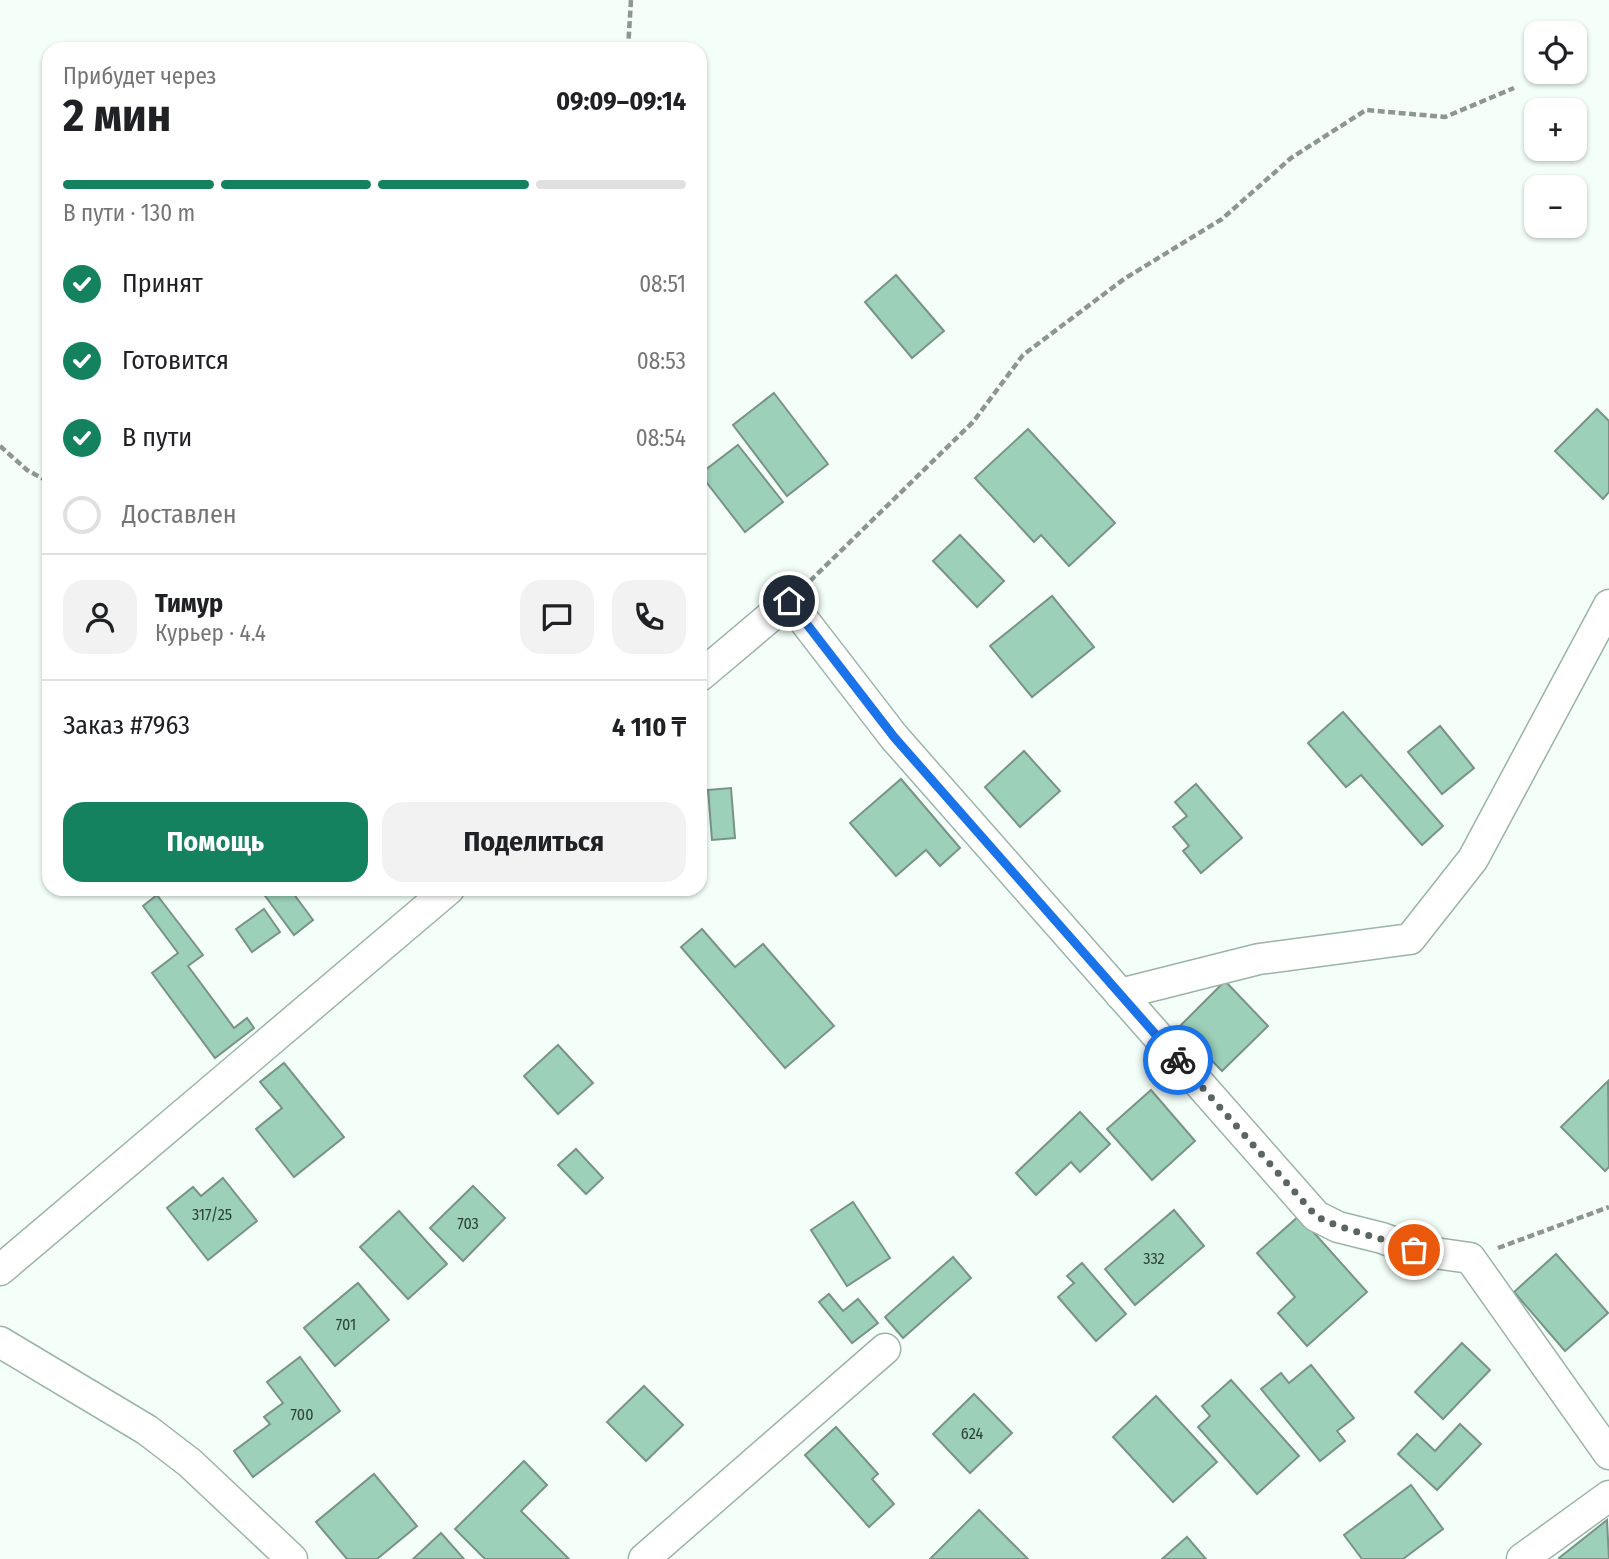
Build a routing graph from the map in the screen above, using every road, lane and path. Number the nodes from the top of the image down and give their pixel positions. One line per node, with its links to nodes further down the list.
1 (631, 0): 2 (path)
2 (628, 42)
3 (1514, 88): 6 (path)
4 (0, 446): 5 (path)
5 (42, 478)
6 (789, 601): 8 (street); 10 (street)
7 (1609, 605): 10 (street)
8 (707, 670)
9 (441, 896): 13 (street)
10 (1120, 993): 12 (street)
11 (1609, 1208): 12 (path)
12 (1470, 1258): 16 (street)
13 (0, 1270)
14 (0, 1342): 18 (street)
15 (885, 1349): 19 (street)
16 (1609, 1454)
17 (1609, 1496): 20 (street)
18 (292, 1559)
19 (644, 1559)
20 (1522, 1559)

